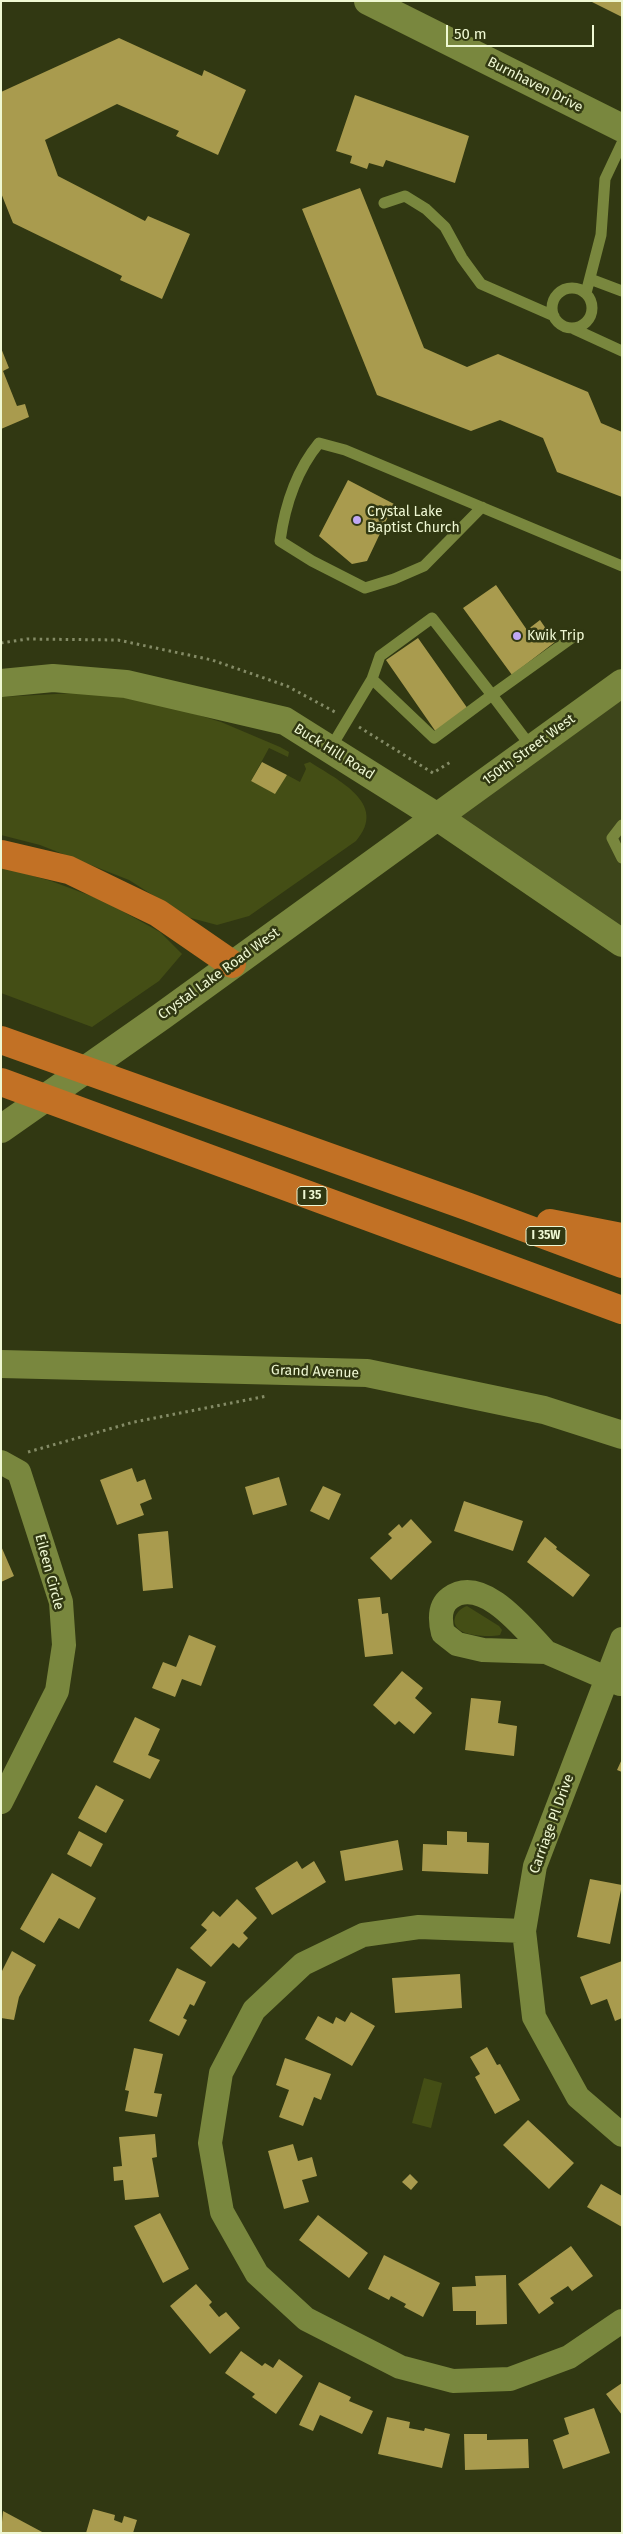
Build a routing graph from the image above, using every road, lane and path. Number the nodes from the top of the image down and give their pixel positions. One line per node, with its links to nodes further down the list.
1 (368, 1): 2 (street, Burnhaven Drive)
2 (622, 128)
3 (622, 143): 5 (lane)
4 (384, 203): 8 (lane)
5 (590, 279): 6 (lane); 7 (lane)
6 (622, 291)
7 (586, 293): 8 (lane); 9 (lane)
8 (554, 316): 9 (lane)
9 (574, 329): 10 (lane)
10 (622, 351)
11 (482, 507): 11 (lane); 12 (lane)
12 (622, 566)
13 (573, 637): 17 (lane)
14 (372, 679): 17 (lane); 17 (lane); 19 (lane)
15 (1, 683): 19 (street, Buck Hill Road)
16 (622, 683): 18 (street, 150th Street West)
17 (492, 695): 18 (lane)
18 (532, 748): 20 (street, 150th Street West)
19 (330, 749): 20 (street, Buck Hill Road)
20 (436, 816): 24 (street, Buck Hill Road); 25 (street, Crystal Lake Road West)
21 (622, 825): 23 (lane)
22 (1, 854): 25 (highway)
23 (622, 858)
24 (622, 943)
25 (232, 964): 28 (street, Crystal Lake Road West)
26 (1, 1040): 29 (highway)
27 (1, 1082): 32 (highway, I 35)
28 (1, 1129)
29 (469, 1207): 30 (highway); 31 (highway, I 35W)
30 (622, 1237)
31 (622, 1264)
32 (622, 1310)
33 (1, 1364): 35 (street, Grand Avenue)
34 (267, 1396): 36 (path)
35 (622, 1436)
36 (4, 1464): 40 (street, Eileen Circle)
37 (622, 1639): 39 (street, Carriage Pl Drive)
38 (546, 1652): 39 (street)
39 (614, 1681): 41 (street, Carriage Pl Drive)
40 (1, 1802)
41 (524, 1931): 42 (street, Carriage Pl Drive); 43 (street)
42 (622, 2135)
43 (622, 2321)

